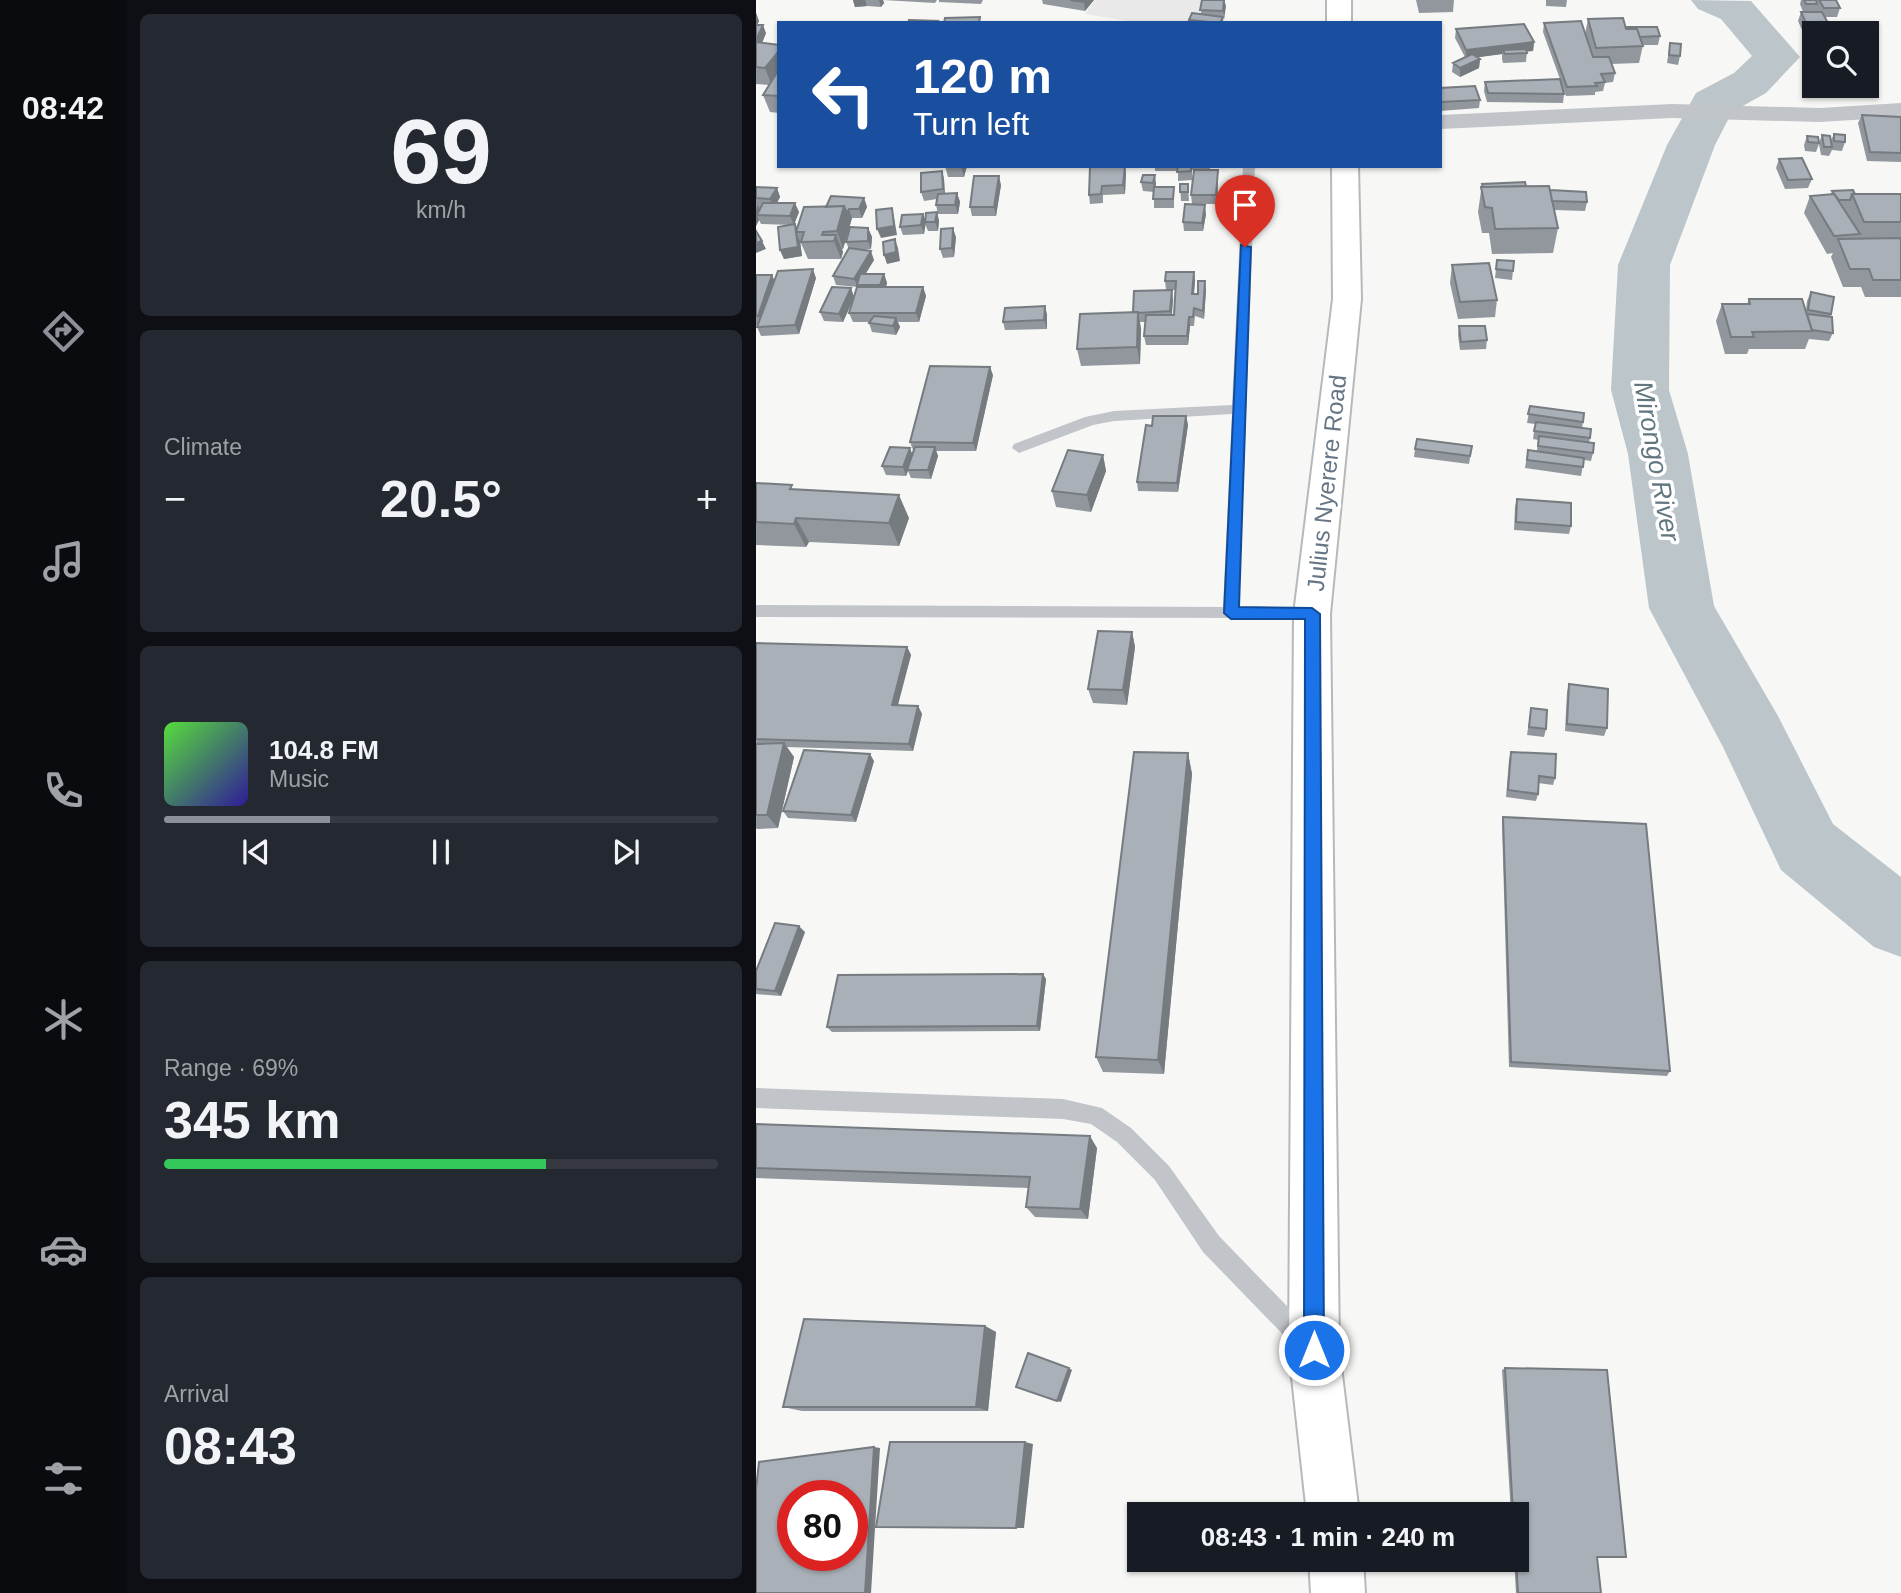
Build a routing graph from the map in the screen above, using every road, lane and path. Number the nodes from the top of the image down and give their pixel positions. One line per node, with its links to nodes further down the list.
1 (1339, 0): 2 (highway)
2 (1339, 21)
3 (1901, 110): 4 (street)
4 (1442, 122)
5 (1249, 168): 7 (lane)
6 (1345, 168): 11 (highway, Julius Nyerere Road)
7 (1240, 409): 8 (lane); 10 (lane)
8 (1019, 448)
9 (756, 611): 10 (lane)
10 (1231, 613): 11 (lane)
11 (1312, 614): 13 (highway, Julius Nyerere Road)
12 (756, 1098): 13 (lane)
13 (1314, 1350): 14 (highway, Julius Nyerere Road)
14 (1332, 1502)
15 (1337, 1572): 16 (highway)
16 (1338, 1593)

